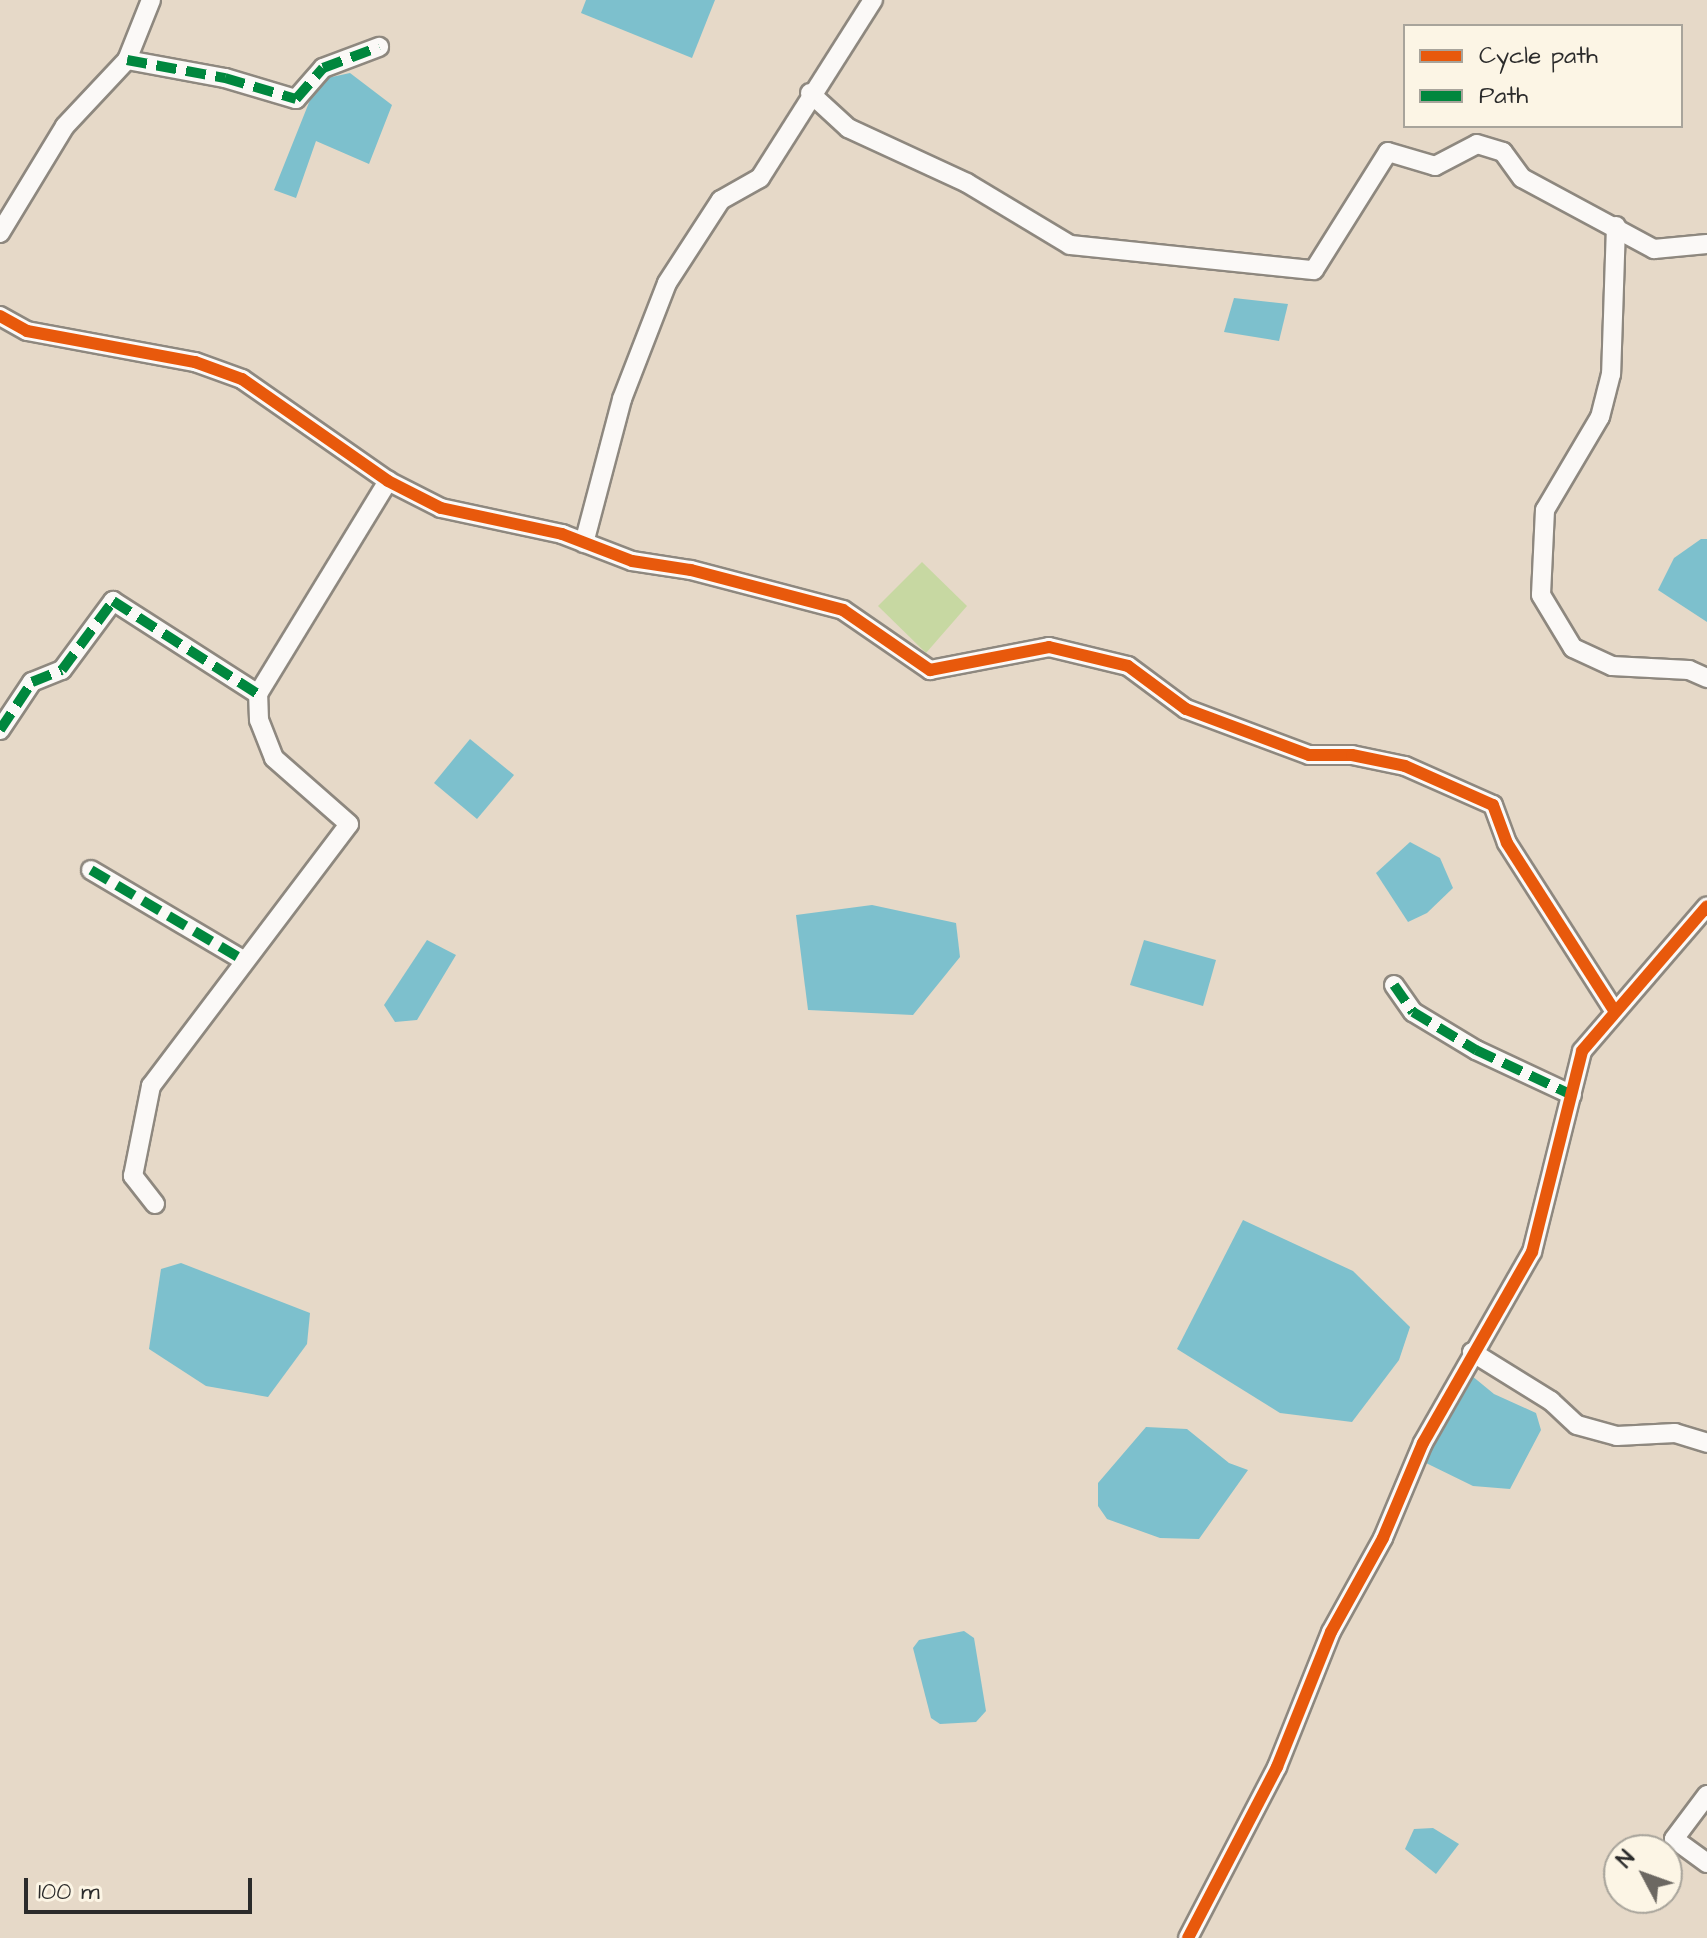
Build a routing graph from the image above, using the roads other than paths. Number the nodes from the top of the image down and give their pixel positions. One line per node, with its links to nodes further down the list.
1 (151, 0): 4 (street)
2 (873, 0): 5 (street)
3 (379, 47): 4 (street)
4 (127, 60): 7 (street)
5 (810, 93): 6 (street); 11 (street)
6 (1616, 226): 8 (street); 12 (street)
7 (0, 233)
8 (1707, 244)
9 (0, 316): 10 (street)
10 (388, 481): 11 (street); 13 (street)
11 (584, 543): 19 (street)
12 (1707, 678)
13 (258, 694): 14 (street); 17 (street)
14 (0, 730)
15 (91, 870): 17 (street)
16 (1707, 906): 19 (street)
17 (243, 960): 21 (street)
18 (1394, 985): 20 (street)
19 (1613, 1009): 20 (street)
20 (1572, 1095): 22 (street)
21 (155, 1204)
22 (1472, 1352): 23 (street); 26 (street)
23 (1707, 1443)
24 (1707, 1795): 25 (street)
25 (1707, 1863)
26 (1188, 1938)

